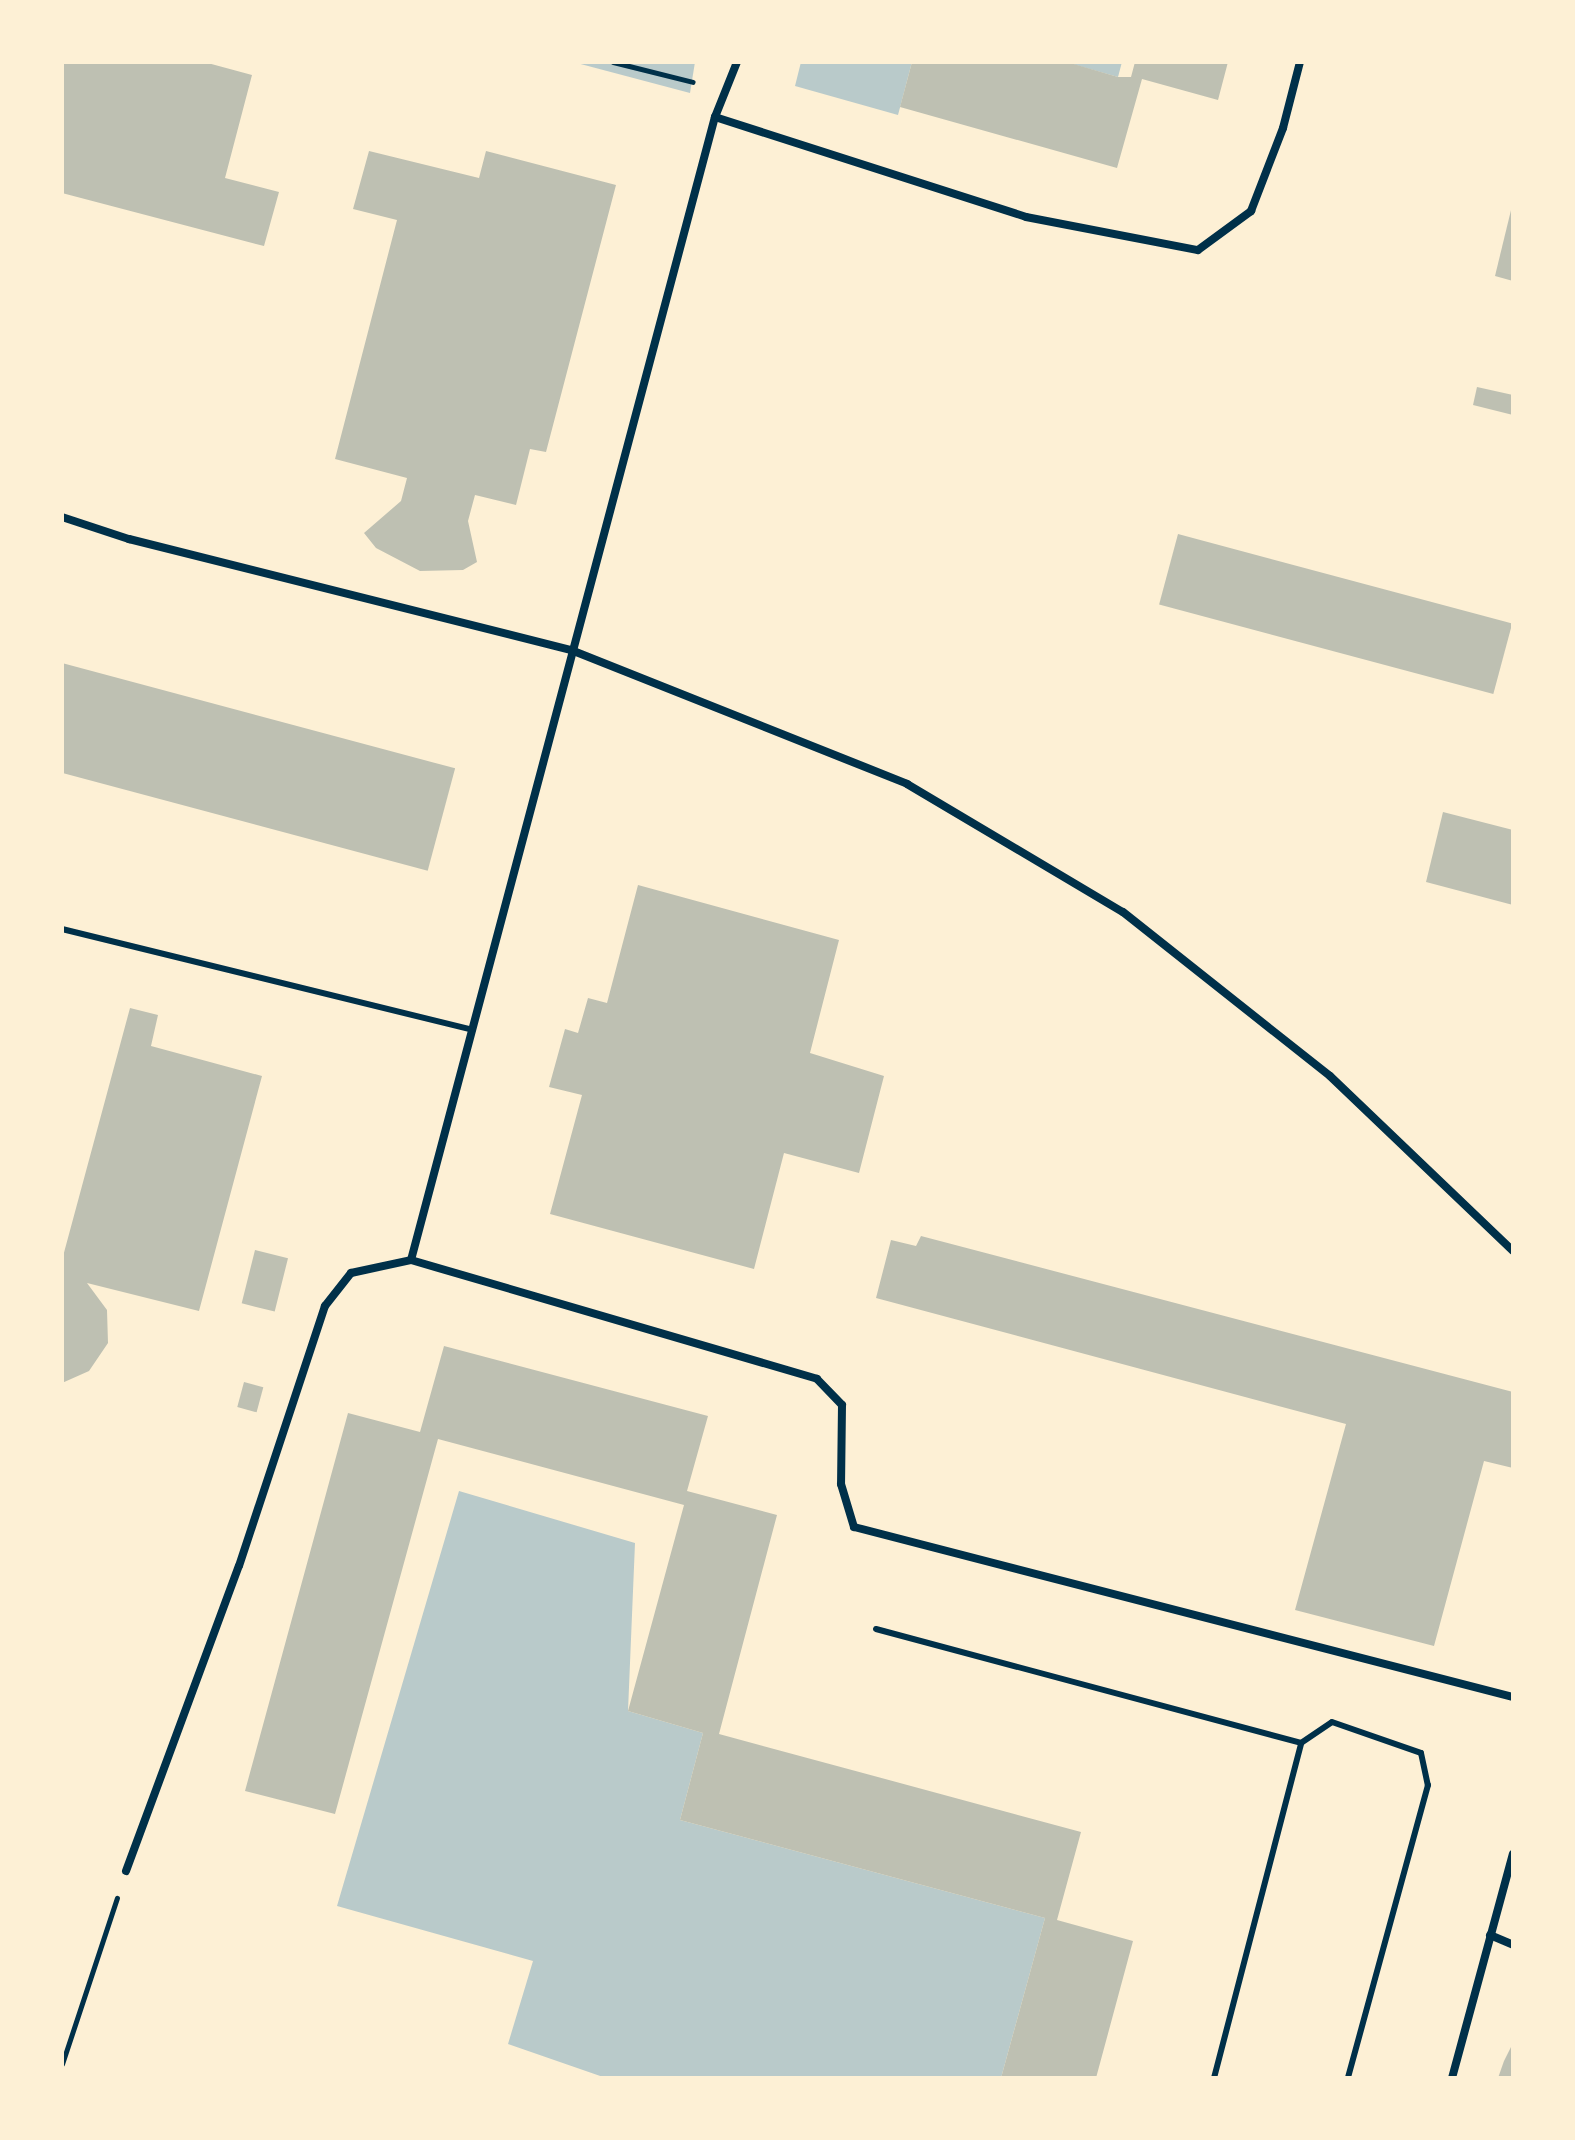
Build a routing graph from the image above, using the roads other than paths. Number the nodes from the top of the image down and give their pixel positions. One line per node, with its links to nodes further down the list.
1 (737, 62): 3 (street)
2 (1300, 62): 3 (street)
3 (715, 117): 5 (street)
4 (62, 517): 5 (street)
5 (571, 650): 7 (street); 8 (street)
6 (62, 929): 7 (lane)
7 (472, 1030): 9 (street)
8 (1513, 1251)
9 (411, 1260): 11 (street); 14 (street)
10 (876, 1629): 12 (lane)
11 (1513, 1697)
12 (1301, 1743): 17 (lane); 18 (lane)
13 (1513, 1854): 15 (street)
14 (126, 1871)
15 (1490, 1935): 16 (street); 19 (street)
16 (1513, 1945)
17 (1214, 2078)
18 (1348, 2078)
19 (1452, 2078)

